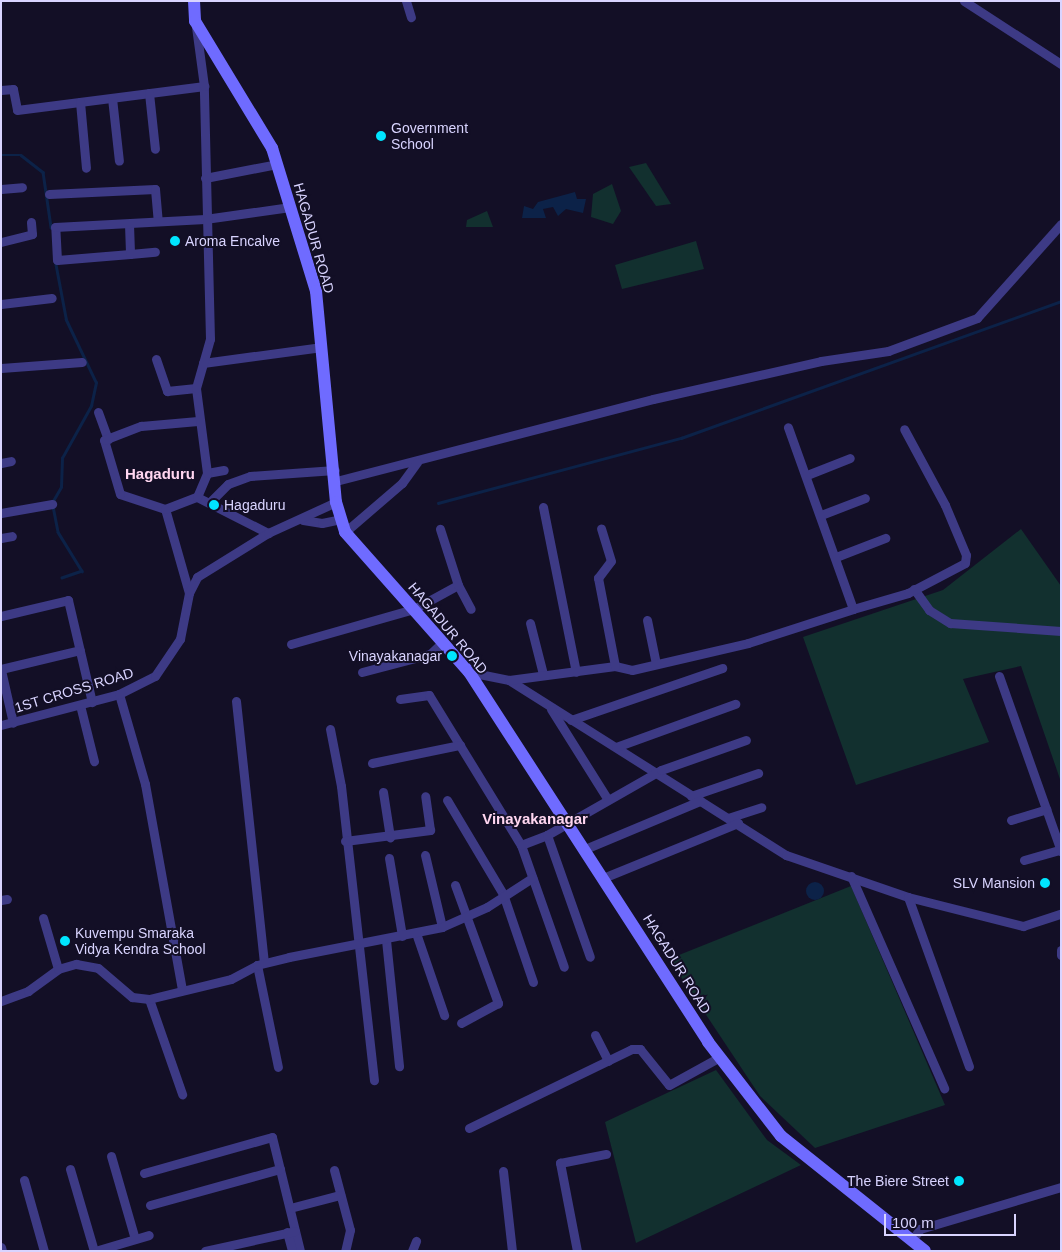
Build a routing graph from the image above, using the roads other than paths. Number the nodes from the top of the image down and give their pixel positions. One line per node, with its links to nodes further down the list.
1 (194, 1): 5 (street, HAGADUR ROAD)
2 (406, 1): 4 (street)
3 (964, 1): 6 (street)
4 (412, 17)
5 (196, 21): 7 (street); 14 (street, HAGADUR ROAD)
6 (1061, 64)
7 (204, 86): 9 (street); 16 (street)
8 (1, 90): 11 (street)
9 (149, 93): 10 (street); 12 (street)
10 (112, 98): 11 (street); 13 (street)
11 (80, 102): 15 (street)
12 (155, 149)
13 (120, 161)
14 (277, 164): 16 (street); 20 (street, HAGADUR ROAD)
15 (86, 168)
16 (206, 178): 21 (street)
17 (22, 187): 18 (street)
18 (1, 189)
19 (49, 194): 22 (street)
20 (290, 207): 21 (street); 31 (street, HAGADUR ROAD)
21 (205, 219): 22 (street); 34 (street)
22 (158, 221): 24 (street)
23 (31, 222): 26 (street)
24 (129, 224): 28 (street); 28 (street)
25 (1061, 224): 43 (street)
26 (1, 242)
27 (155, 252): 28 (street)
28 (130, 254)
29 (52, 298): 30 (street)
30 (1, 304)
31 (322, 347): 34 (street); 47 (street, HAGADUR ROAD)
32 (156, 358): 36 (street)
33 (82, 362): 35 (street)
34 (203, 363): 36 (street)
35 (1, 368)
36 (196, 388): 38 (street)
37 (98, 412): 41 (street)
38 (198, 421): 41 (street); 45 (street)
39 (788, 427): 46 (street)
40 (904, 429): 68 (street)
41 (108, 439): 54 (street)
42 (850, 458): 46 (street)
43 (416, 462): 47 (street); 61 (street)
44 (224, 470): 45 (street)
45 (207, 473): 48 (street)
46 (807, 475): 56 (street)
47 (335, 476): 50 (street, HAGADUR ROAD); 51 (street)
48 (197, 497): 51 (street); 54 (street)
49 (865, 498): 56 (street)
50 (336, 502): 57 (street, HAGADUR ROAD); 58 (street, 1ST CROSS ROAD)
51 (210, 503): 62 (street)
52 (52, 504): 55 (street)
53 (543, 507): 86 (street)
54 (165, 508): 69 (street)
55 (1, 512)
56 (821, 515): 66 (street)
57 (342, 519): 58 (street); 61 (street, HAGADUR ROAD)
58 (303, 520): 62 (street, 1ST CROSS ROAD)
59 (601, 528): 81 (street)
60 (440, 529): 67 (street)
61 (345, 532): 71 (street, HAGADUR ROAD)
62 (268, 533): 69 (street, 1ST CROSS ROAD)
63 (12, 536): 64 (street)
64 (1, 538)
65 (885, 538): 66 (street)
66 (836, 557): 72 (street)
67 (458, 585): 70 (street); 71 (street)
68 (914, 589): 72 (street); 76 (street)
69 (189, 593): 90 (street, 1ST CROSS ROAD)
70 (470, 608)
71 (414, 609): 77 (street, HAGADUR ROAD); 78 (street)
72 (853, 609): 80 (street)
73 (1, 616): 79 (street)
74 (648, 620): 80 (street)
75 (530, 623): 87 (street)
76 (1061, 631)
77 (442, 643): 84 (street); 85 (street, HAGADUR ROAD)
78 (290, 644)
79 (80, 650): 83 (street); 93 (street)
80 (656, 664): 81 (street)
81 (615, 666): 86 (street)
82 (722, 668): 97 (street)
83 (1, 669): 98 (street)
84 (362, 672)
85 (469, 672): 89 (street); 117 (street, HAGADUR ROAD)
86 (576, 672): 87 (street)
87 (543, 674): 89 (street)
88 (998, 676): 114 (street)
89 (509, 680): 96 (street)
90 (119, 694): 93 (street, 1ST CROSS ROAD); 149 (street)
91 (400, 699): 102 (street)
92 (236, 701): 145 (street)
93 (92, 702): 95 (street, 1ST CROSS ROAD)
94 (735, 704): 103 (street)
95 (80, 705): 98 (street, 1ST CROSS ROAD); 104 (street)
96 (551, 709): 97 (street); 112 (street)
97 (571, 720): 103 (street)
98 (13, 722): 99 (street, 1ST CROSS ROAD)
99 (1, 725)
100 (330, 729): 121 (street)
101 (746, 740): 107 (street)
102 (460, 745): 105 (street); 122 (street)
103 (616, 747): 107 (street)
104 (94, 761)
105 (372, 762)
106 (758, 773): 110 (street)
107 (657, 774): 110 (street); 112 (street)
108 (383, 792): 120 (street)
109 (425, 796): 120 (street)
110 (696, 798): 115 (street); 123 (street)
111 (447, 800): 132 (street)
112 (608, 800): 117 (street)
113 (761, 807): 115 (street)
114 (1046, 809): 116 (street); 124 (street)
115 (728, 818): 118 (street)
116 (1011, 820)
117 (569, 823): 119 (street); 123 (street, HAGADUR ROAD)
118 (738, 823): 128 (street); 130 (street)
119 (547, 835): 122 (street); 144 (street)
120 (390, 837): 121 (street)
121 (345, 841): 141 (street)
122 (521, 844): 129 (street)
123 (585, 849): 130 (street, HAGADUR ROAD)
124 (1060, 851): 127 (street)
125 (425, 855): 137 (street)
126 (389, 858): 139 (street)
127 (1024, 860)
128 (851, 876): 133 (street); 161 (street)
129 (532, 878): 132 (street); 146 (street)
130 (603, 878): 155 (street, HAGADUR ROAD)
131 (455, 885): 135 (street)
132 (502, 894): 135 (street); 148 (street)
133 (908, 898): 134 (street); 158 (street)
134 (1061, 914)
135 (468, 916): 137 (street); 153 (street)
136 (43, 918): 147 (street)
137 (442, 927): 138 (street)
138 (416, 933): 139 (street); 152 (street)
139 (402, 936): 140 (street)
140 (386, 940): 141 (street); 157 (street)
141 (359, 945): 145 (street); 160 (street)
142 (1061, 950): 143 (street)
143 (1061, 955)
144 (590, 957)
145 (261, 964): 149 (street); 159 (street)
146 (564, 967)
147 (58, 969): 150 (street); 151 (street)
148 (533, 982)
149 (182, 990): 150 (street)
150 (149, 998): 162 (street)
151 (1, 1001)
152 (444, 1015)
153 (461, 1023)
154 (595, 1035): 156 (street)
155 (720, 1057): 156 (street); 179 (street, HAGADUR ROAD)
156 (608, 1061): 163 (street)
157 (399, 1066)
158 (969, 1066)
159 (278, 1067)
160 (374, 1080)
161 (944, 1088)
162 (182, 1094)
163 (469, 1128)
164 (606, 1154): 191 (street)
165 (111, 1156): 178 (street)
166 (70, 1169): 184 (street)
167 (280, 1169): 170 (street); 174 (street); 175 (street)
168 (334, 1170): 173 (street)
169 (503, 1171): 190 (street)
170 (144, 1173)
171 (24, 1180): 183 (street)
172 (1061, 1187): 179 (street)
173 (340, 1195): 175 (street); 188 (street)
174 (150, 1205)
175 (290, 1208): 176 (street)
176 (291, 1232): 185 (street); 186 (street); 187 (street)
177 (149, 1235): 178 (street)
178 (135, 1239): 184 (street)
179 (912, 1240): 192 (street, HAGADUR ROAD)
180 (416, 1242): 189 (street)
181 (1, 1247): 182 (street)
182 (2, 1251)
183 (44, 1251)
184 (95, 1251)
185 (205, 1251)
186 (292, 1251)
187 (300, 1251)
188 (345, 1251)
189 (412, 1251)
190 (512, 1251)
191 (577, 1251)
192 (925, 1251)

